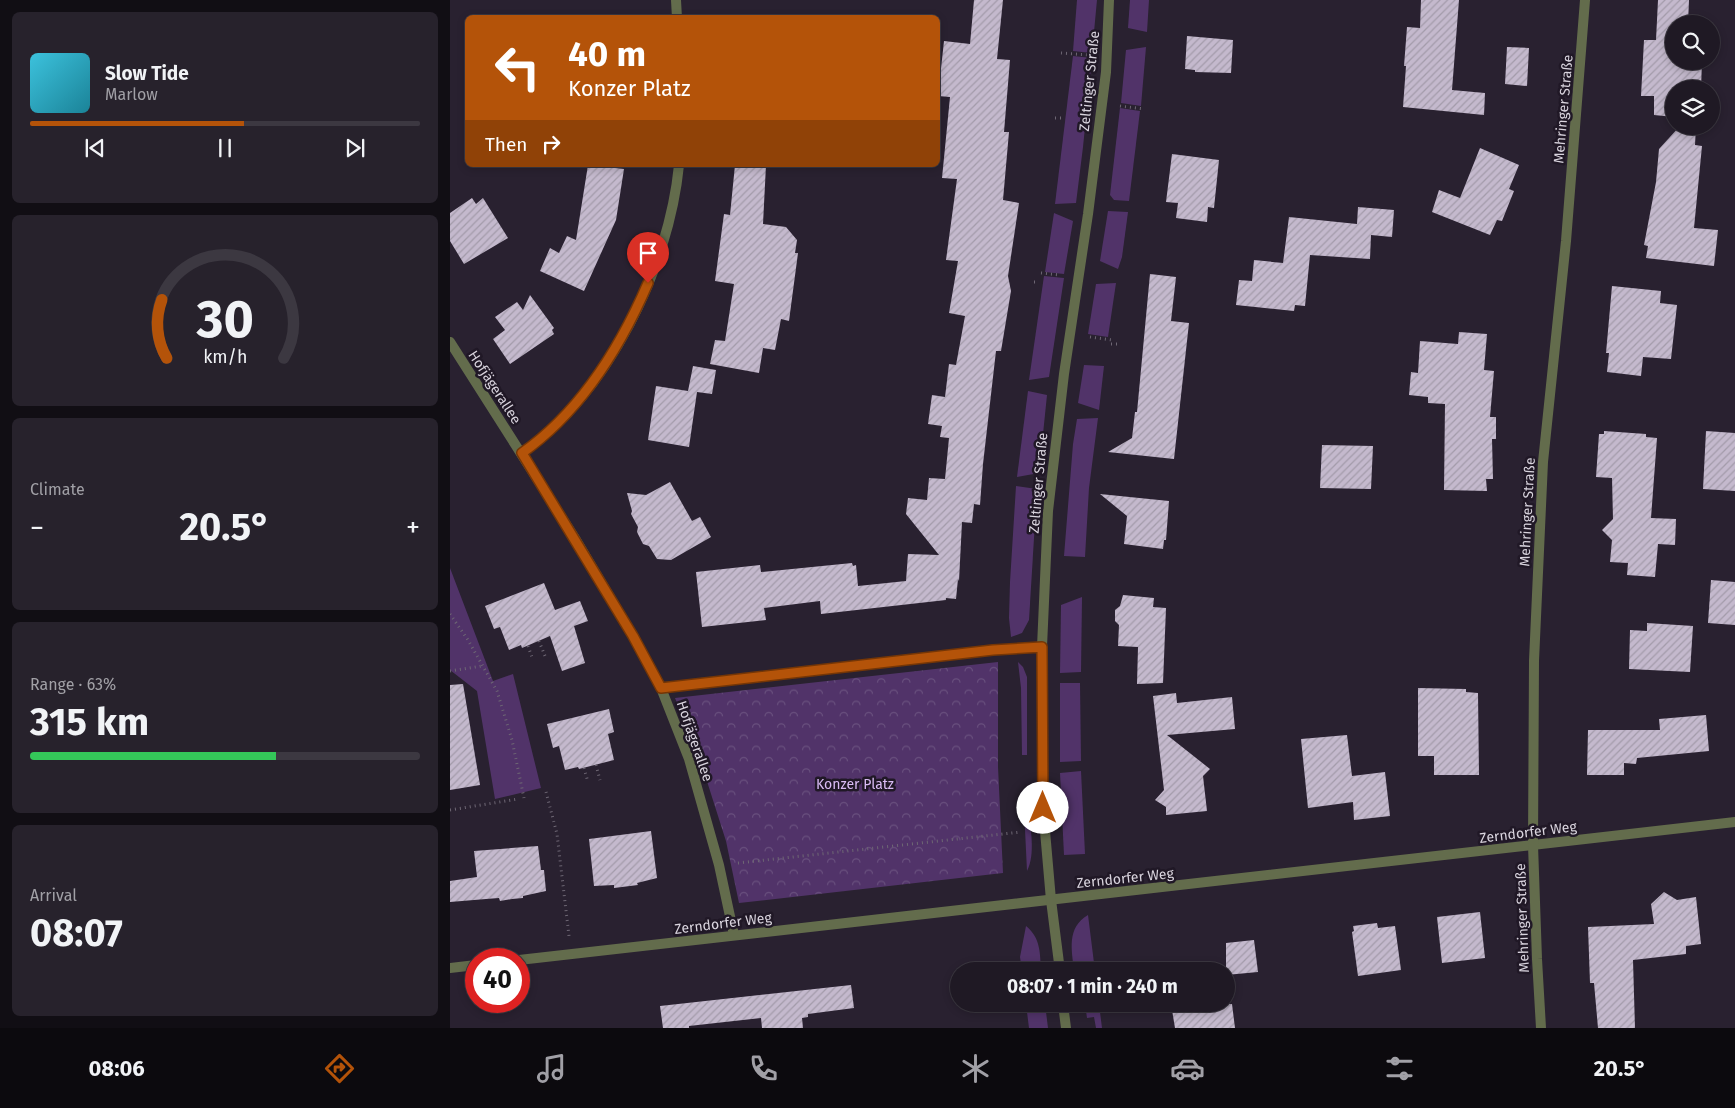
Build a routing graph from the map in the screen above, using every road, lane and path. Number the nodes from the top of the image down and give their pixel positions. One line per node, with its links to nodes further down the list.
1 (676, 0): 4 (street)
2 (1109, 0): 6 (street, Zeltinger Straße)
3 (1585, 0): 35 (street, Mehringer Straße)
4 (677, 15)
5 (1062, 53): 6 (path)
6 (1106, 57): 19 (street, Zeltinger Straße)
7 (1056, 118): 8 (path)
8 (1062, 118)
9 (679, 167): 15 (street)
10 (1034, 282): 11 (path)
11 (1039, 282)
12 (450, 342): 15 (street, Hofjägerallee)
13 (1111, 344): 14 (path)
14 (1117, 344)
15 (522, 453): 24 (street, Hofjägerallee)
16 (450, 614): 22 (path)
17 (538, 641): 20 (path)
18 (528, 646): 21 (path)
19 (1042, 647): 24 (street); 37 (street, Zeltinger Straße)
20 (544, 656)
21 (533, 660)
22 (482, 666): 23 (path); 30 (path)
23 (450, 671)
24 (661, 688): 38 (street, Hofjägerallee)
25 (596, 765): 27 (path)
26 (584, 768): 28 (path)
27 (600, 780)
28 (588, 782)
29 (546, 792): 39 (path)
30 (524, 798)
31 (518, 799): 32 (path)
32 (450, 810)
33 (1735, 822): 35 (street, Zerndorfer Weg)
34 (1021, 832): 36 (path)
35 (1533, 845): 37 (street, Zerndorfer Weg); 46 (street, Mehringer Straße)
36 (740, 863)
37 (1051, 900): 38 (street, Zerndorfer Weg); 41 (street, Zeltinger Straße)
38 (734, 935): 39 (street, Zerndorfer Weg)
39 (571, 954): 40 (street, Zerndorfer Weg)
40 (530, 959)
41 (1059, 962)
42 (465, 966): 43 (street)
43 (450, 968)
44 (1065, 1012): 45 (street)
45 (1066, 1028)
46 (1541, 1028)

